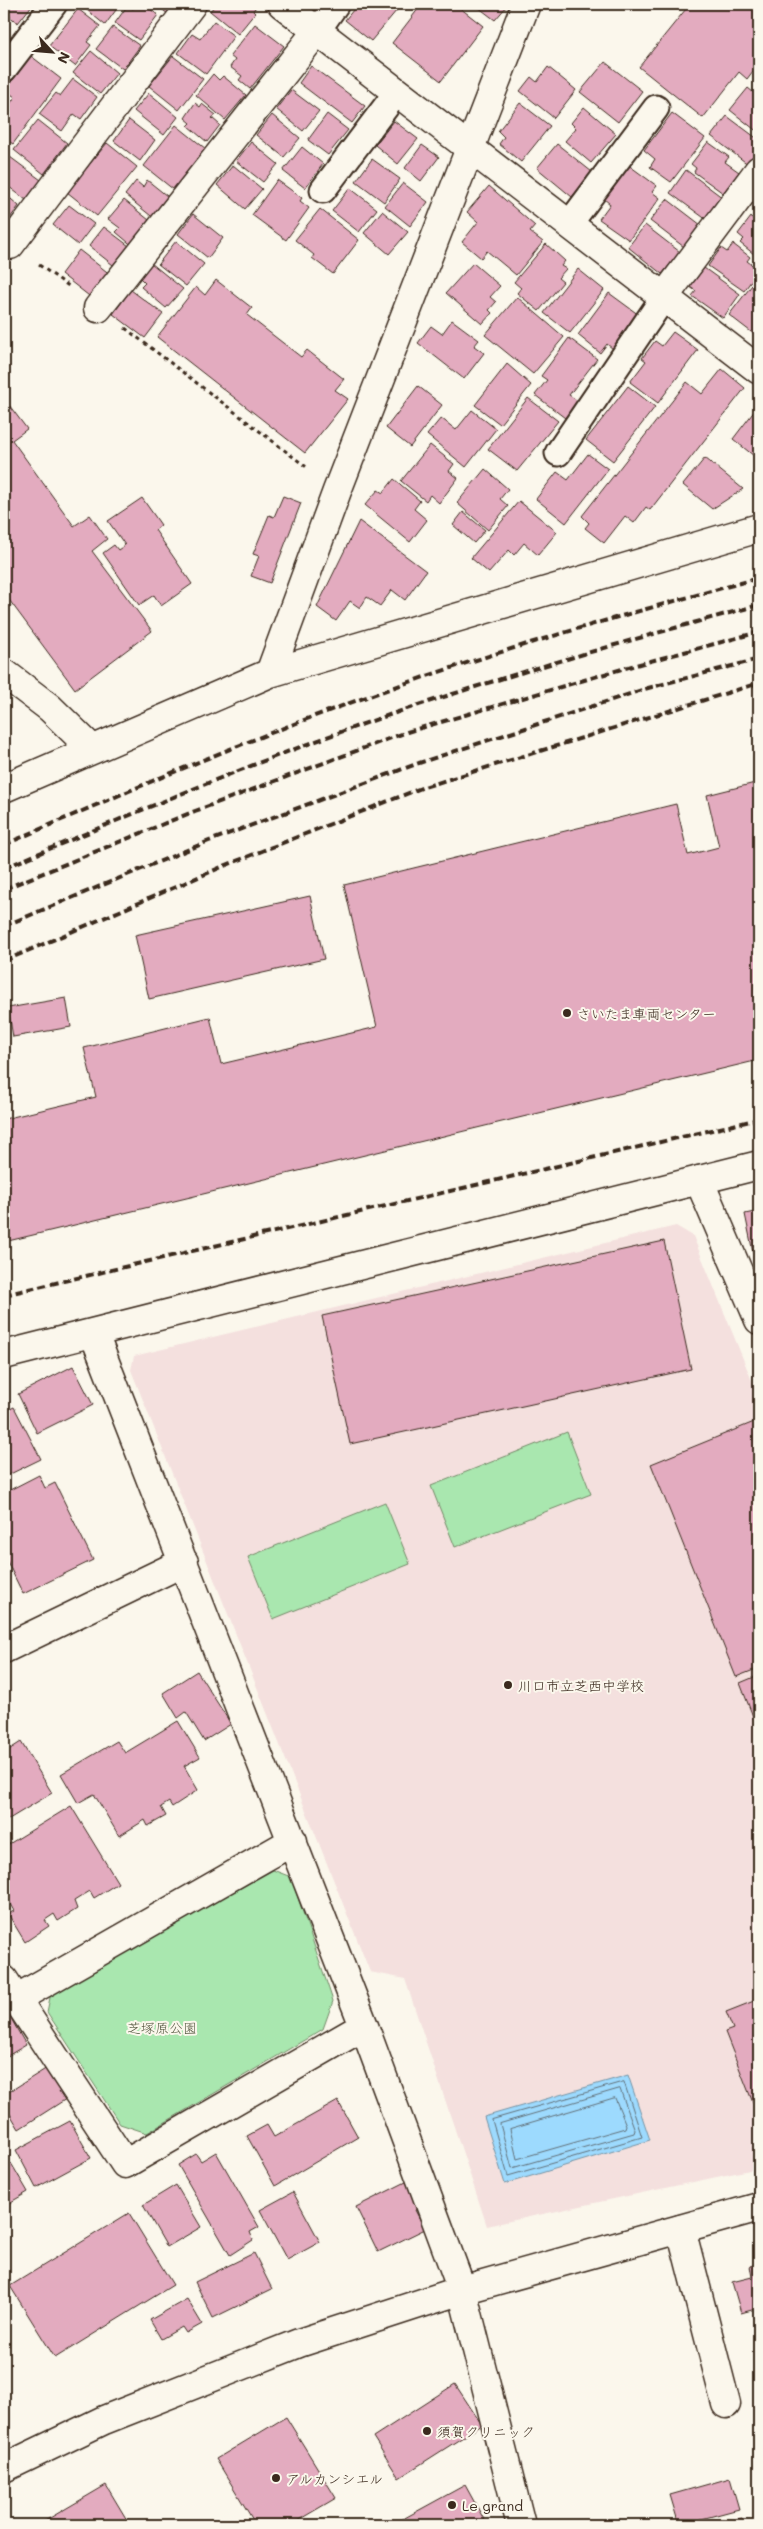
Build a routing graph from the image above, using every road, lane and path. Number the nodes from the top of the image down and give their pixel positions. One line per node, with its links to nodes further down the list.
1 (54, 4): 7 (lane)
2 (192, 4): 14 (street)
3 (282, 4): 6 (street)
4 (336, 4): 6 (lane)
5 (526, 4): 10 (street)
6 (317, 31): 8 (street); 16 (street)
7 (4, 70)
8 (397, 92): 10 (street); 12 (lane)
9 (656, 108): 13 (lane)
10 (469, 148): 13 (street); 19 (street)
11 (759, 170): 15 (street)
12 (323, 190)
13 (570, 223): 15 (street)
14 (10, 245): 16 (path)
15 (664, 297): 17 (street); 18 (lane)
16 (98, 308): 19 (path)
17 (757, 362)
18 (558, 453)
19 (337, 491): 22 (street)
20 (759, 528): 22 (street)
21 (4, 672): 23 (street)
22 (270, 673): 23 (street)
23 (91, 748): 24 (street)
24 (4, 788)
25 (759, 1165): 26 (street)
26 (699, 1180): 27 (street); 28 (street)
27 (759, 1320)
28 (94, 1334): 29 (street); 30 (street)
29 (4, 1355)
30 (184, 1562): 31 (street); 32 (street)
31 (4, 1648)
32 (293, 1841): 33 (street); 34 (street)
33 (10, 1990): 34 (street)
34 (364, 2026): 37 (street)
35 (759, 2207): 36 (street)
36 (681, 2229): 37 (street); 38 (street)
37 (462, 2290): 39 (street); 40 (street)
38 (726, 2404)
39 (4, 2468)
40 (521, 2525)

